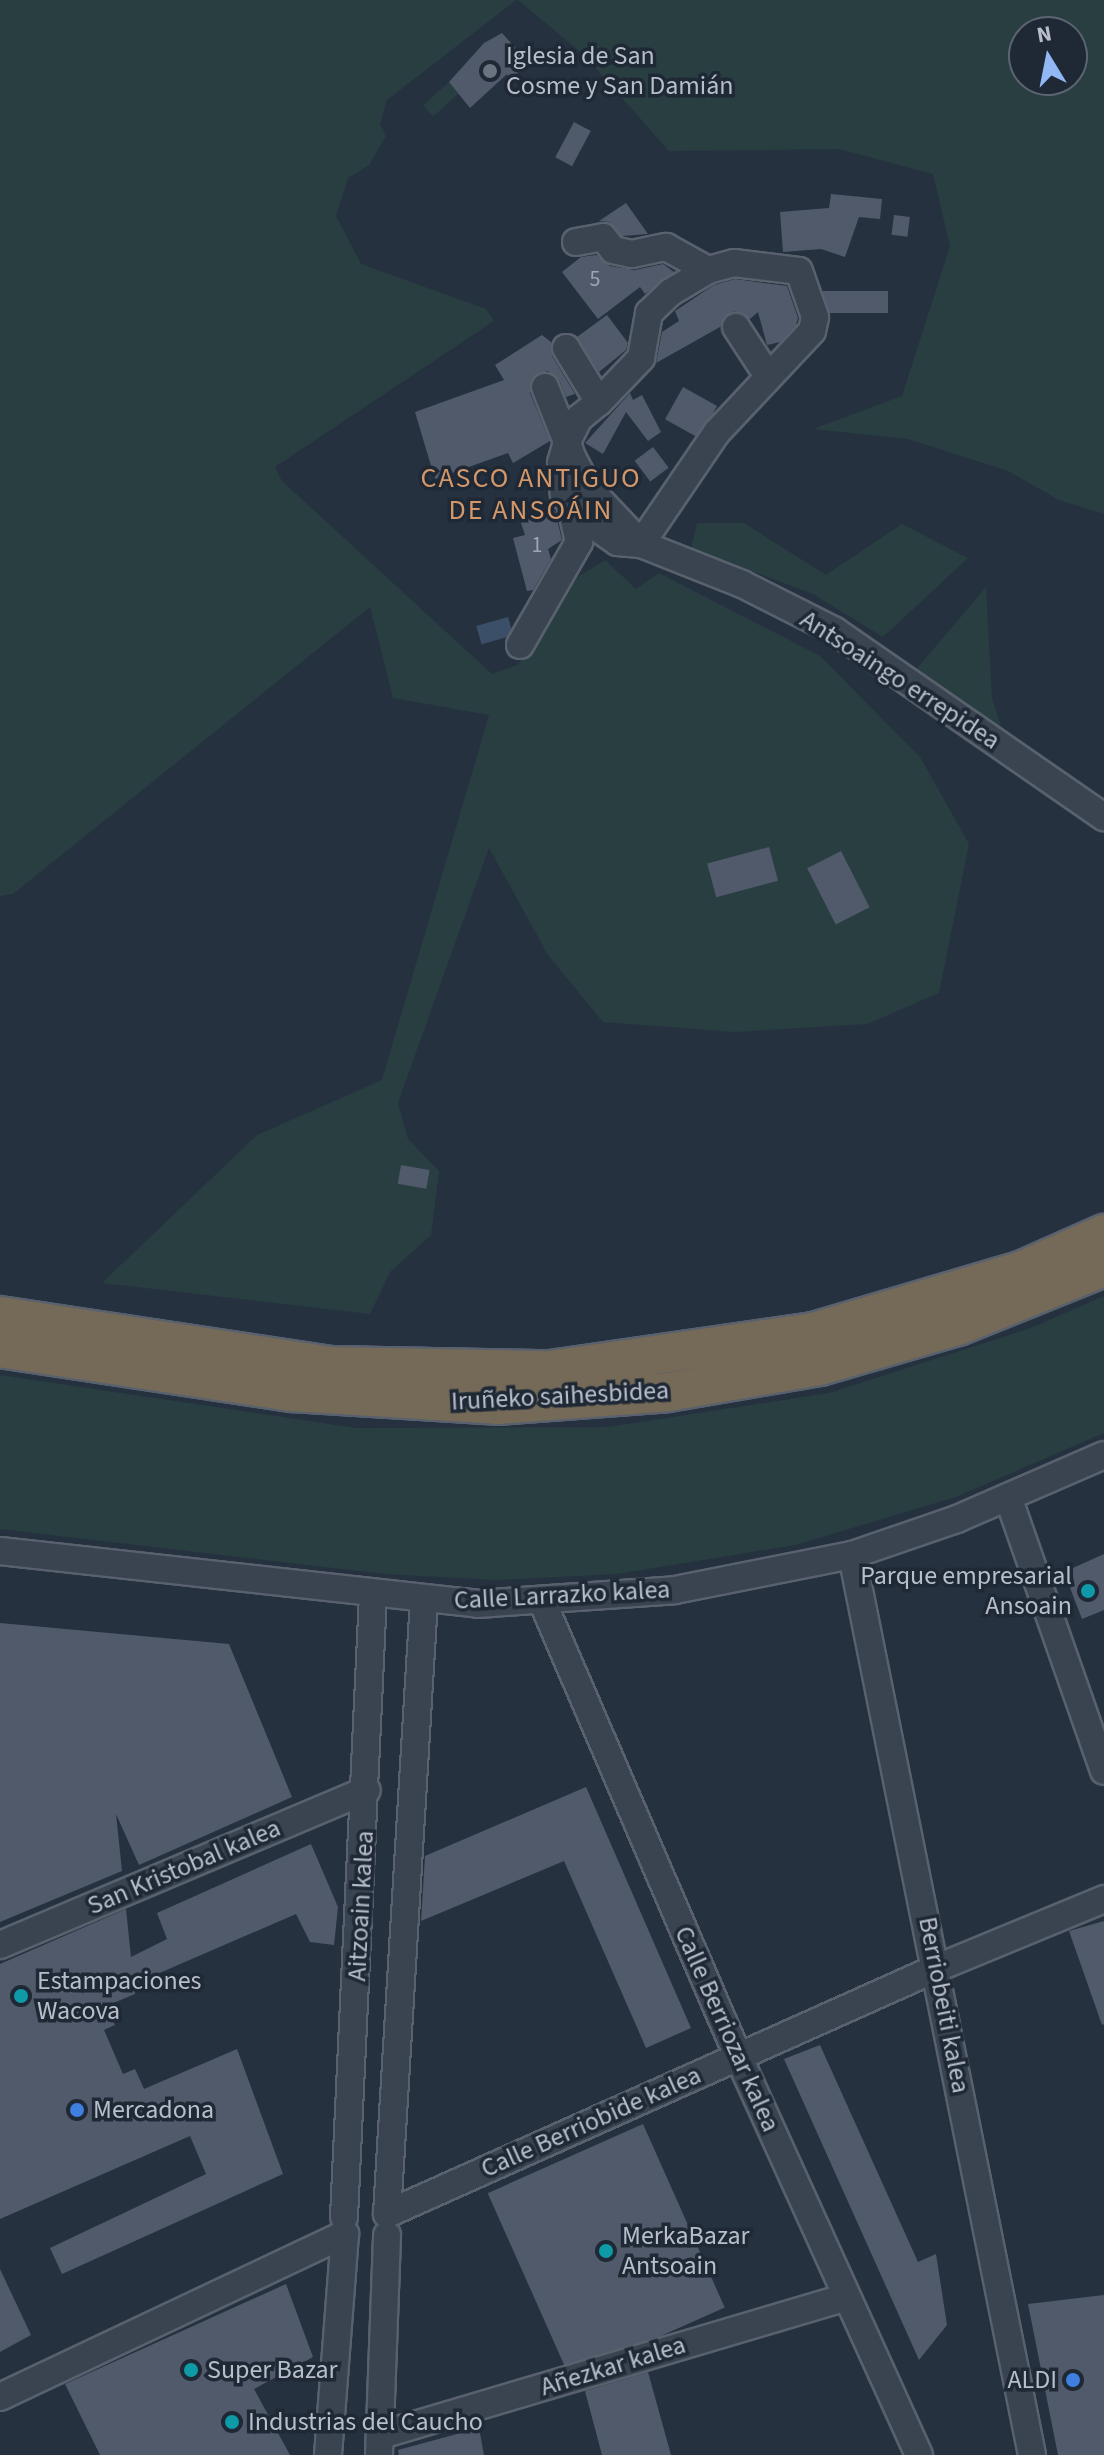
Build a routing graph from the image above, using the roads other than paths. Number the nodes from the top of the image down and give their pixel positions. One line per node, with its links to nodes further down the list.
1 (576, 242): 2 (street)
2 (708, 270): 5 (street); 7 (street)
3 (736, 327): 5 (street)
4 (566, 348): 7 (street)
5 (768, 376): 11 (street)
6 (545, 387): 8 (street)
7 (599, 402): 8 (street)
8 (567, 442): 9 (street); 11 (street)
9 (571, 508): 10 (street); 11 (street)
10 (579, 542): 11 (street); 12 (street)
11 (629, 543): 13 (street, Antsoaingo errepidea)
12 (520, 645)
13 (1104, 817)
14 (1104, 1234): 16 (highway, Iruñeko saihesbidea)
15 (1104, 1267): 17 (highway, Iruñeko saihesbidea)
16 (0, 1316)
17 (0, 1348)
18 (1097, 1458): 19 (street, Calle Larrazko kalea)
19 (1008, 1497): 21 (street, Calle Larrazko kalea); 25 (street)
20 (0, 1551): 22 (street, Calle Larrazko kalea)
21 (852, 1555): 24 (street, Calle Larrazko kalea); 29 (street, Berriobeiti kalea)
22 (373, 1595): 23 (street, Calle Larrazko kalea); 26 (street, Aitzoain kalea)
23 (424, 1600): 24 (street, Calle Larrazko kalea); 31 (street, Aitzoain kalea)
24 (542, 1601): 30 (street, Calle Berriozar kalea)
25 (1104, 1771)
26 (367, 1790): 28 (street, San Kristobal kalea); 32 (street, Aitzoain kalea)
27 (1104, 1899): 29 (street, Calle Berriobide kalea)
28 (0, 1945)
29 (937, 1968): 30 (street, Calle Berriobide kalea); 38 (street, Berriobeiti kalea)
30 (738, 2056): 31 (street, Calle Berriobide kalea); 33 (street, Calle Berriozar kalea)
31 (387, 2224): 32 (street); 32 (street); 35 (street, Aitzoain kalea)
32 (345, 2225): 34 (street); 36 (street, Aitzoain kalea)
33 (846, 2297): 35 (street, Añezkar kalea); 37 (street, Calle Berriozar kalea)
34 (0, 2397)
35 (380, 2445)
36 (328, 2455)
37 (919, 2455)
38 (1032, 2455)

